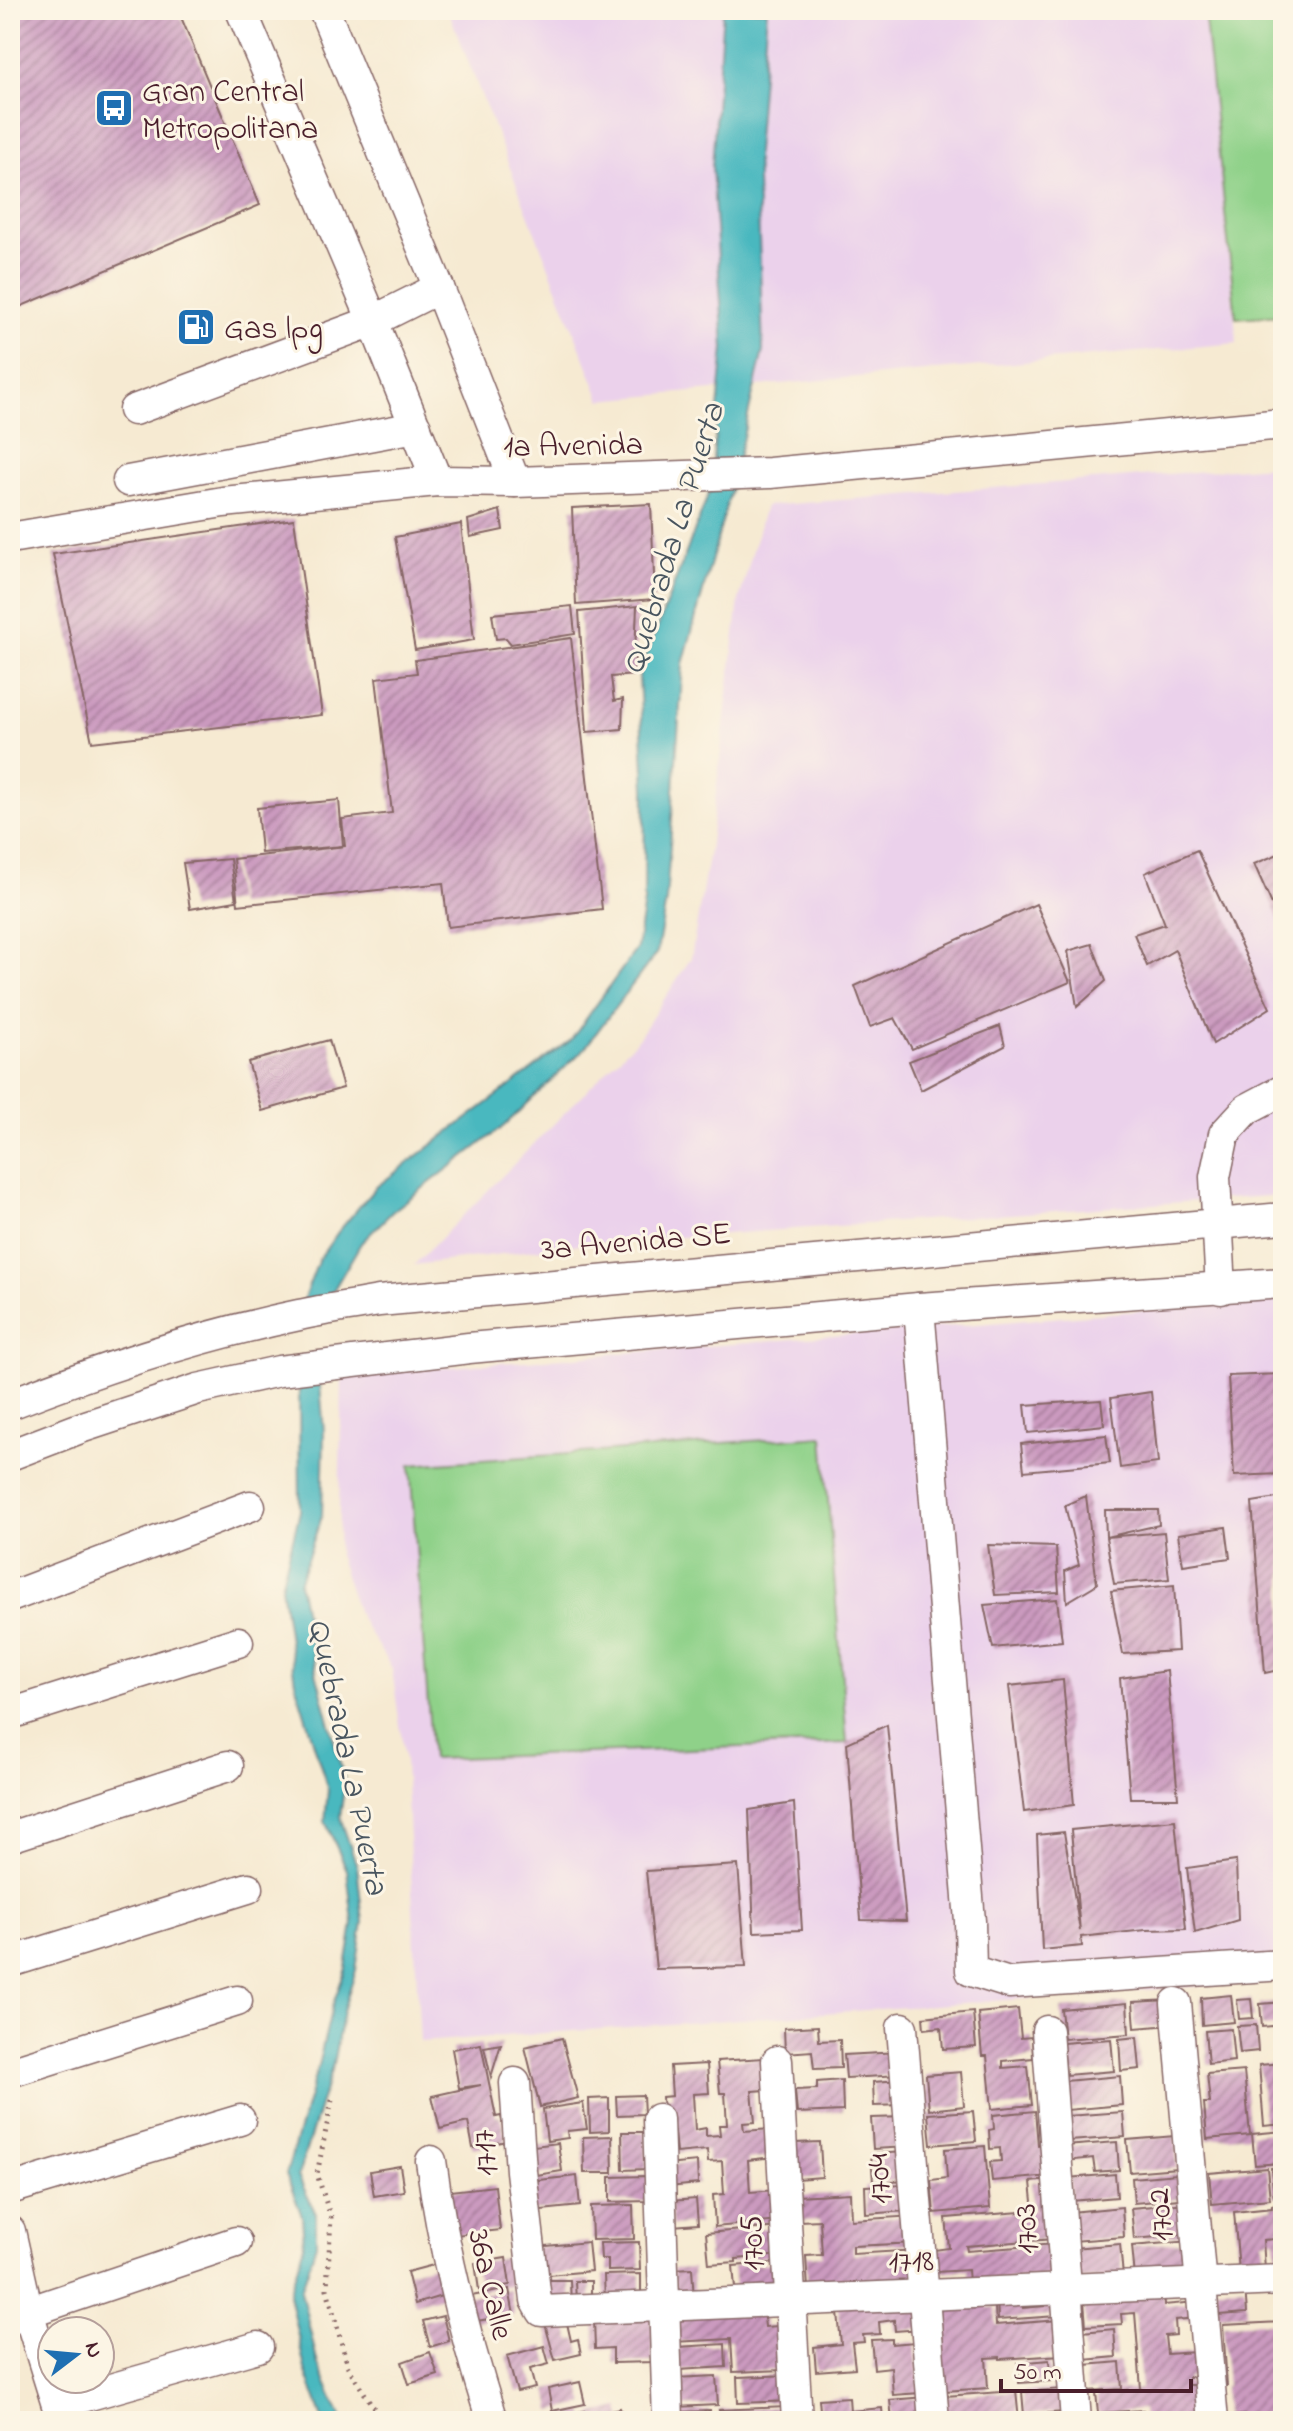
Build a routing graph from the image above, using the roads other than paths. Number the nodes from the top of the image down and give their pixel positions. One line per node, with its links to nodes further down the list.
1 (241, 10): 4 (street)
2 (324, 10): 3 (street)
3 (439, 288): 4 (street); 10 (street)
4 (373, 321): 5 (street); 7 (street)
5 (134, 410)
6 (1283, 424): 10 (street, 1a Avenida)
7 (416, 427): 8 (street); 9 (street)
8 (128, 481)
9 (437, 481): 10 (street, 1a Avenida); 11 (street, 1a Avenida)
10 (515, 482)
11 (10, 538)
12 (1283, 1090): 14 (street)
13 (1283, 1218): 14 (street, 3a Avenida SE)
14 (1218, 1223): 16 (street); 18 (street, 3a Avenida SE)
15 (1283, 1283): 16 (street)
16 (1221, 1289): 17 (street)
17 (919, 1308): 19 (street); 28 (street)
18 (10, 1404)
19 (10, 1455)
20 (250, 1506): 21 (street)
21 (10, 1597)
22 (238, 1642): 23 (street)
23 (10, 1714)
24 (228, 1766): 25 (street)
25 (10, 1837)
26 (248, 1888): 27 (street)
27 (10, 1962)
28 (1283, 1965)
29 (237, 2001): 34 (street)
30 (1176, 2003): 43 (street, 1702)
31 (902, 2028): 45 (street, 1704)
32 (1047, 2031): 44 (street, 1703)
33 (777, 2061): 46 (street, 1705)
34 (10, 2072)
35 (515, 2083): 48 (street, 1717)
36 (658, 2119): 47 (street)
37 (240, 2120): 39 (street)
38 (431, 2161): 52 (street, 36a Calle)
39 (10, 2189)
40 (10, 2231): 49 (street)
41 (236, 2242): 49 (street)
42 (1283, 2280): 43 (street, 1718)
43 (1201, 2283): 44 (street, 1718); 57 (street, 1702)
44 (1066, 2289): 45 (street, 1718); 56 (street, 1703)
45 (924, 2295): 46 (street, 1718); 55 (street, 1704)
46 (790, 2301): 47 (street, 1718); 54 (street, 1705)
47 (665, 2306): 48 (street, 1718); 53 (street)
48 (542, 2311)
49 (19, 2315): 51 (street)
50 (258, 2347): 51 (street)
51 (60, 2412)
52 (492, 2421)
53 (668, 2421)
54 (797, 2421)
55 (934, 2421)
56 (1076, 2421)
57 (1213, 2421)

